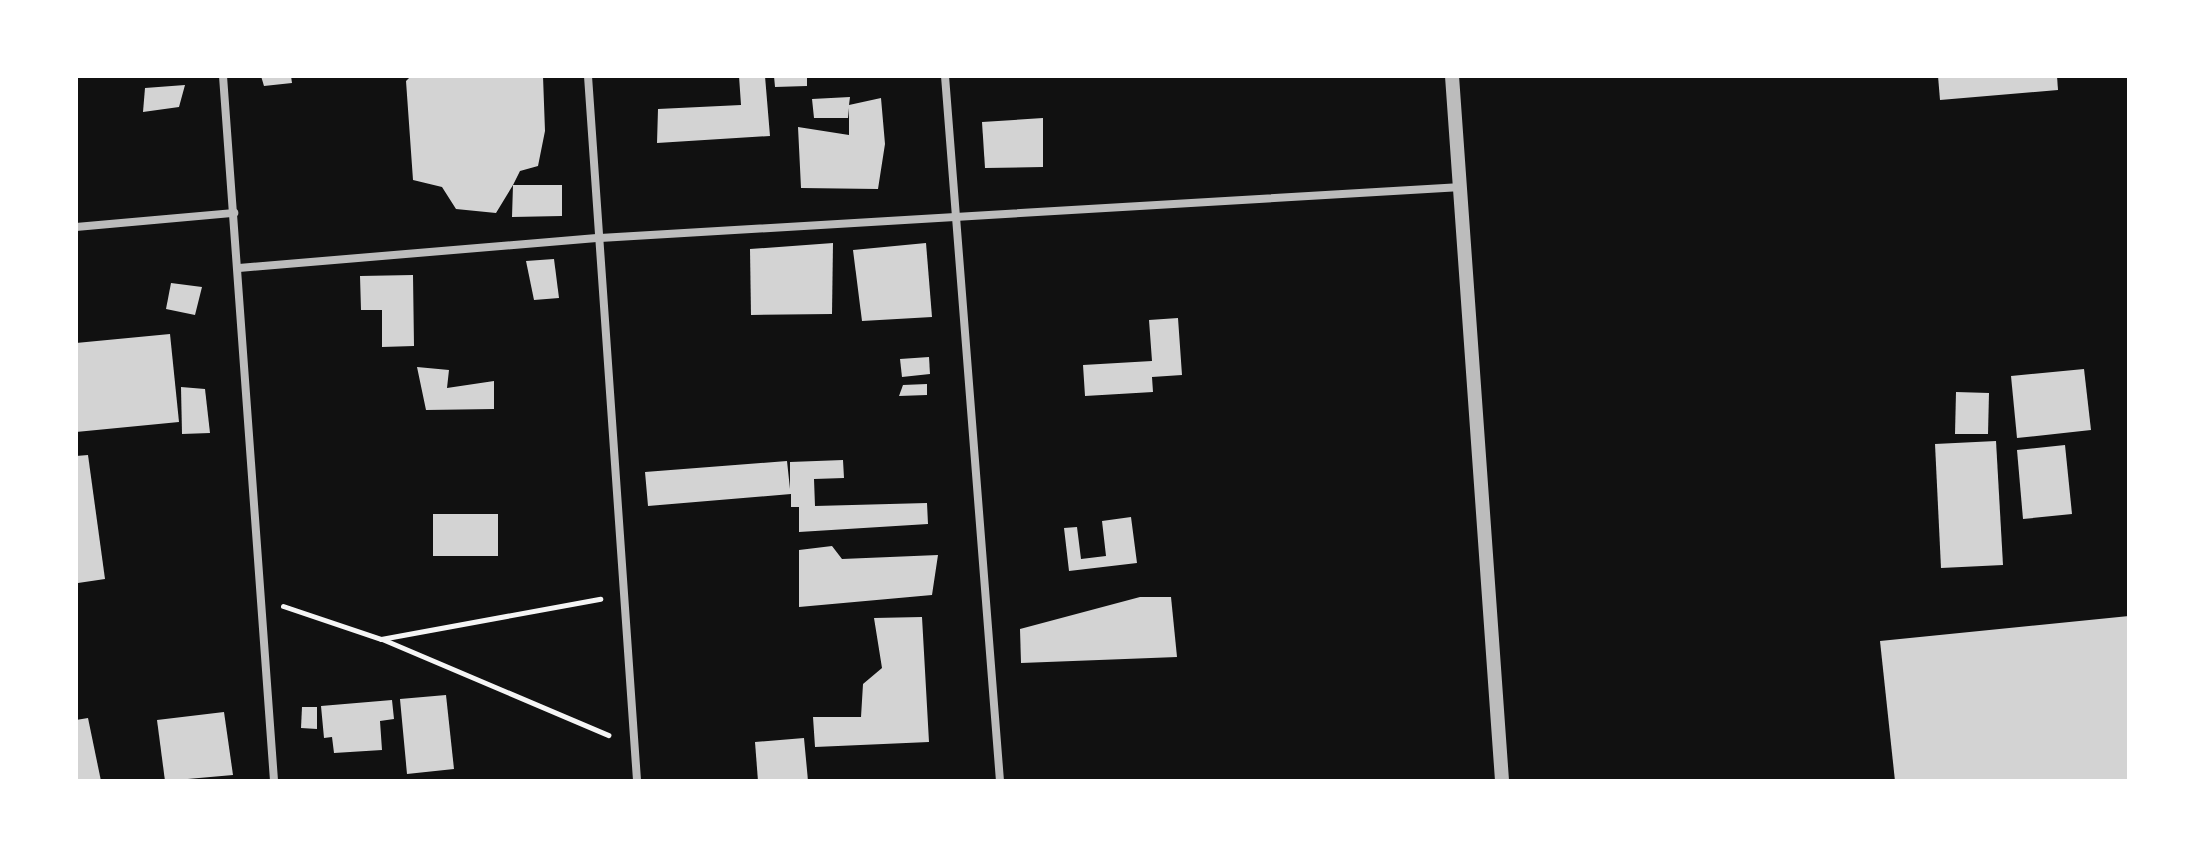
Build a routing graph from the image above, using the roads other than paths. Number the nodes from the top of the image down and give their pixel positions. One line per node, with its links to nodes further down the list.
1 (223, 76): 6 (street)
2 (588, 76): 9 (street)
3 (945, 76): 7 (street)
4 (1452, 76): 5 (street)
5 (1461, 187): 7 (street); 14 (street)
6 (234, 213): 8 (street); 10 (street)
7 (956, 217): 9 (street); 13 (street)
8 (76, 227)
9 (600, 238): 10 (street); 12 (street)
10 (239, 268): 11 (street)
11 (274, 781)
12 (637, 781)
13 (1000, 781)
14 (1502, 781)

